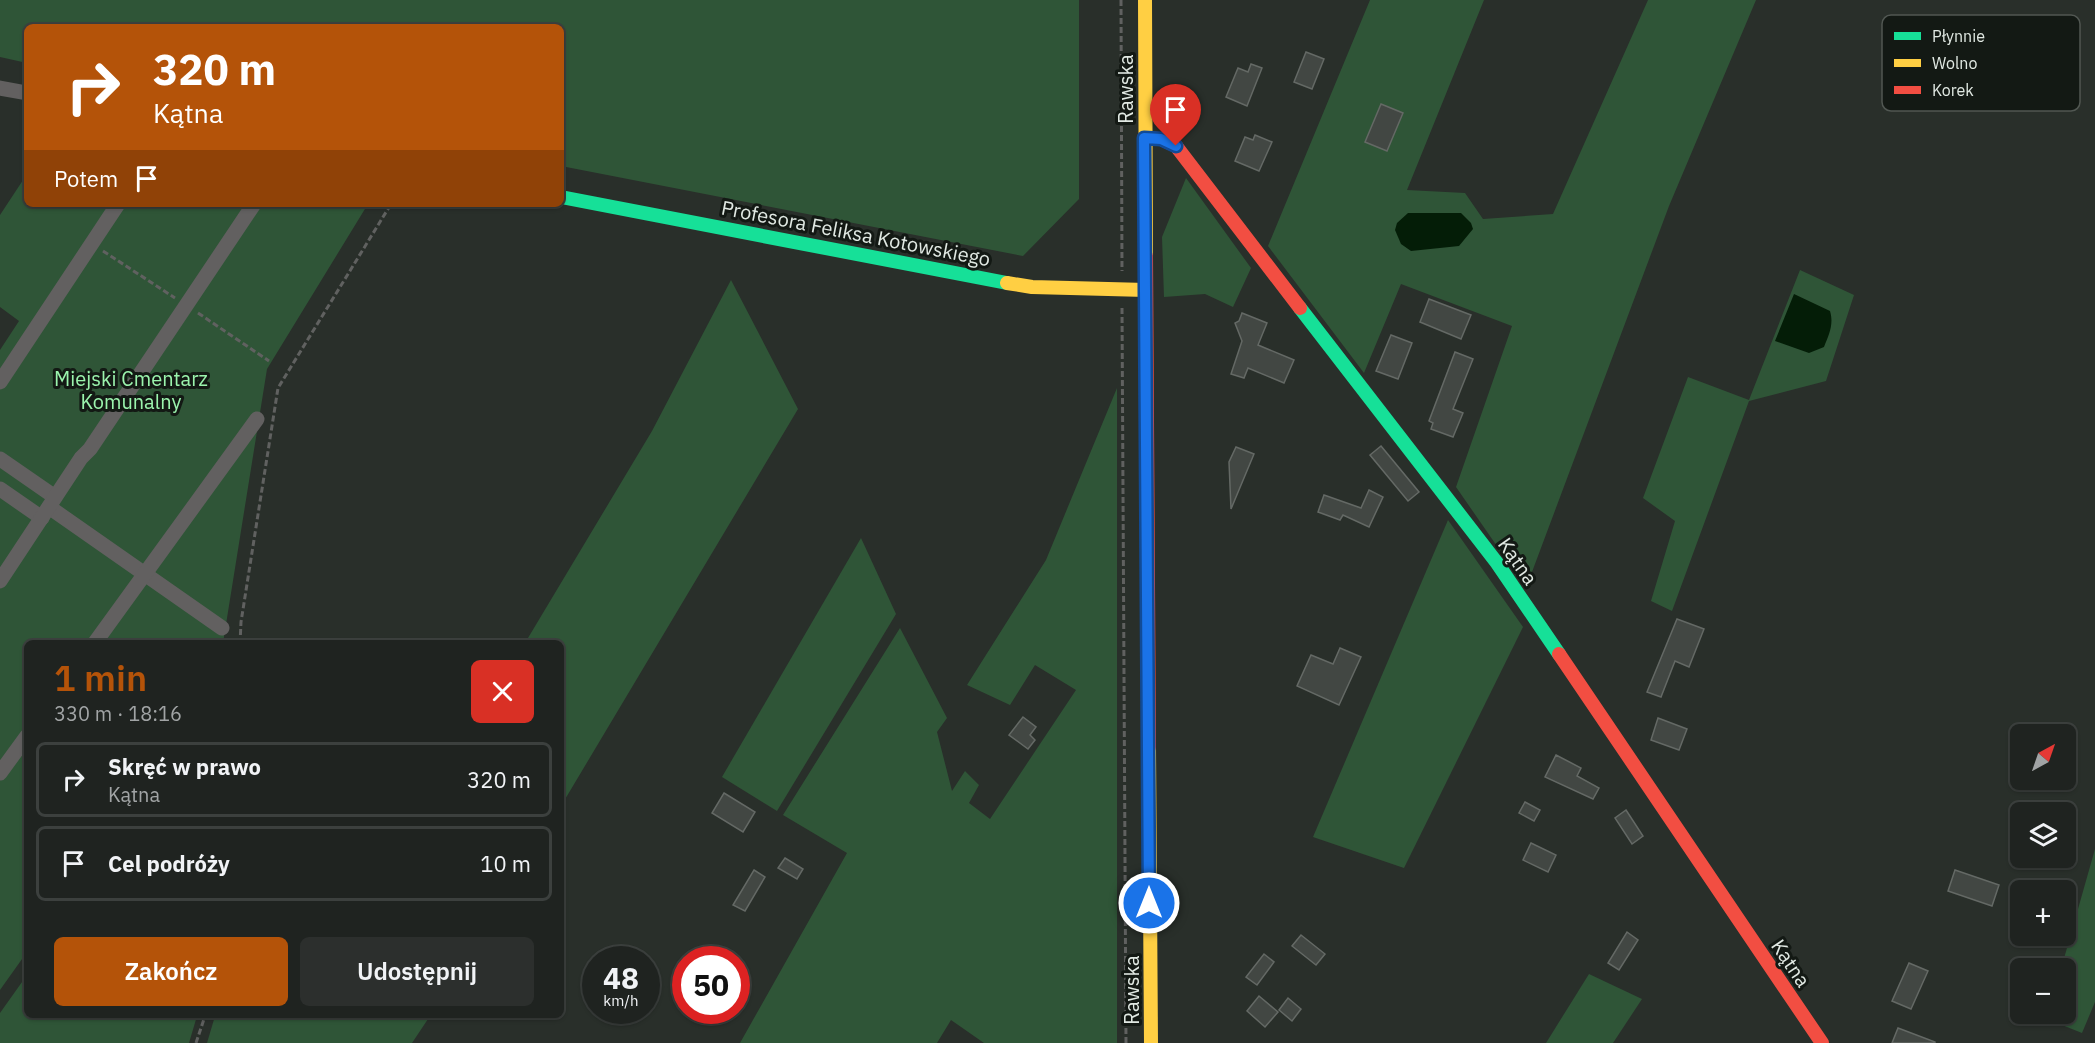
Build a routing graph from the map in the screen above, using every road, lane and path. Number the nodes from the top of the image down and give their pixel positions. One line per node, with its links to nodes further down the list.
1 (1121, 0): 10 (path)
2 (1144, 0): 5 (street, Rawska)
3 (0, 88): 4 (street)
4 (24, 92)
5 (1144, 138): 11 (street, Rawska); 28 (street, Kątna)
6 (564, 198): 10 (street, Profesora Feliksa Kotowskiego)
7 (116, 207): 12 (street)
8 (252, 207): 16 (street)
9 (390, 207): 21 (path)
10 (1122, 290): 11 (street, Profesora Feliksa Kotowskiego); 26 (path)
11 (1146, 290): 27 (street, Rawska)
12 (0, 382)
13 (257, 419): 17 (street)
14 (0, 459): 16 (street)
15 (0, 489): 16 (street)
16 (49, 507): 17 (street); 18 (street)
17 (145, 575): 19 (street); 20 (street)
18 (0, 581)
19 (222, 628)
20 (97, 640)
21 (240, 640)
22 (24, 740): 23 (street)
23 (0, 773)
24 (204, 1018): 25 (path)
25 (196, 1043)
26 (1126, 1043)
27 (1150, 1043)
28 (1822, 1043)

